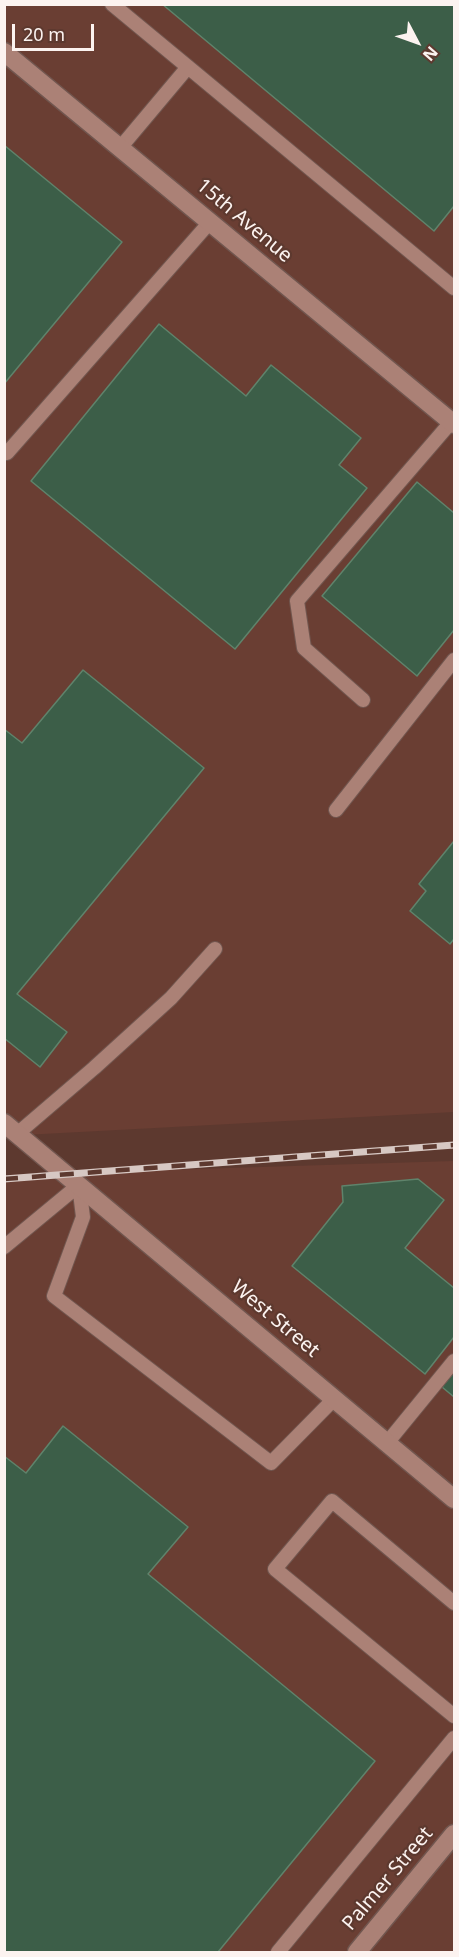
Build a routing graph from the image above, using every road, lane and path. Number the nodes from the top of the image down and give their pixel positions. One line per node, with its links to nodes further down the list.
1 (112, 4): 3 (lane)
2 (4, 52): 4 (street, 15th Avenue)
3 (188, 67): 4 (lane); 6 (lane)
4 (120, 148): 5 (street, 15th Avenue)
5 (210, 222): 7 (street, 15th Avenue); 8 (lane)
6 (454, 288)
7 (453, 422): 10 (lane)
8 (4, 452)
9 (454, 660): 11 (lane)
10 (363, 700)
11 (336, 810)
12 (215, 949): 13 (lane)
13 (11, 1129): 14 (street, West Street)
14 (73, 1179): 15 (lane); 17 (street, West Street); 17 (lane)
15 (4, 1247)
16 (454, 1361): 18 (lane)
17 (335, 1398): 18 (street, West Street)
18 (387, 1443): 19 (street, West Street)
19 (454, 1499)
20 (454, 1603): 21 (lane)
21 (454, 1716)
22 (454, 1738): 24 (lane)
23 (454, 1834): 25 (street, Palmer Street)
24 (278, 1953)
25 (357, 1953)

